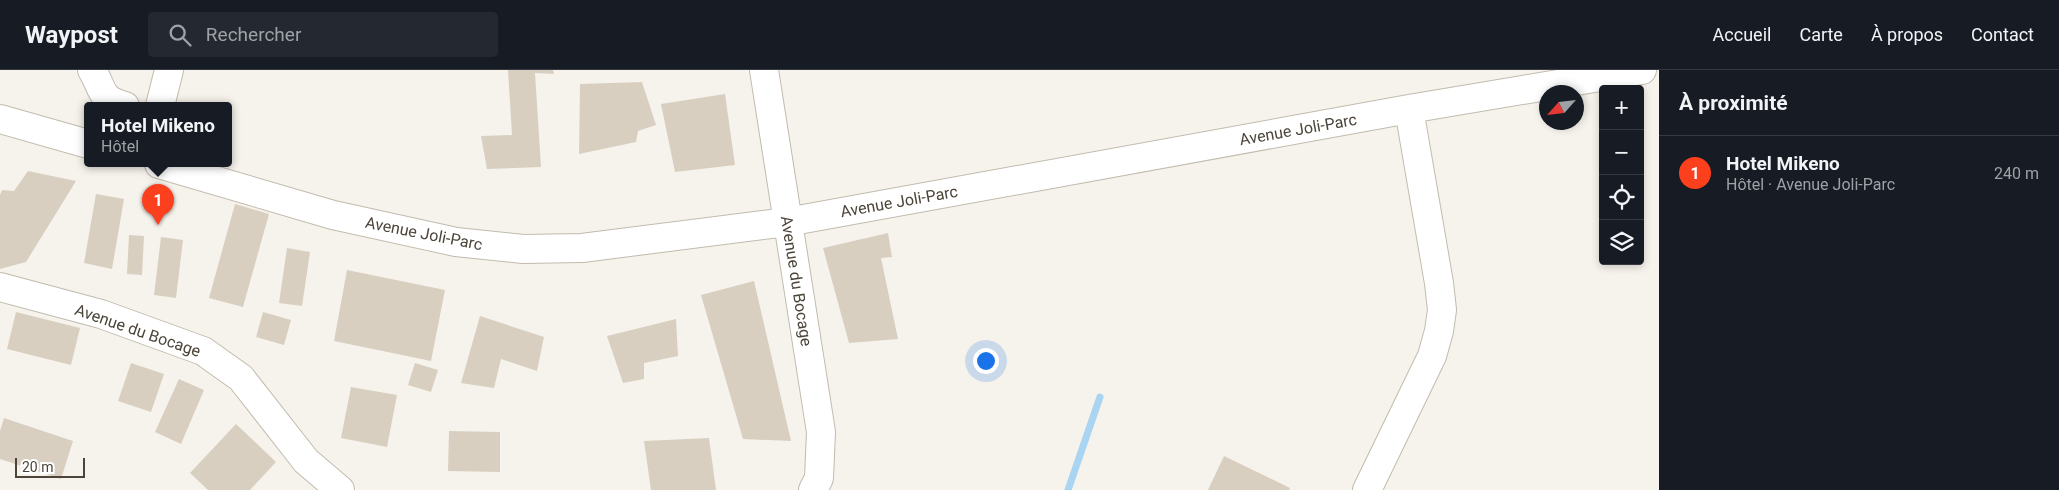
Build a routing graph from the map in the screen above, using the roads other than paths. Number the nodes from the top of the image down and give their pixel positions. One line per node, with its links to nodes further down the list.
1 (92, 70): 5 (street)
2 (169, 70): 6 (street)
3 (764, 70): 11 (street, Avenue du Bocage)
4 (1642, 70): 7 (street, Avenue Joli-Parc)
5 (111, 102)
6 (161, 102)
7 (1409, 109): 11 (street, Avenue Joli-Parc); 15 (street)
8 (0, 119): 9 (street)
9 (84, 143)
10 (169, 167): 11 (street, Avenue Joli-Parc)
11 (787, 222): 14 (street, Avenue du Bocage)
12 (0, 287): 13 (street, Avenue du Bocage)
13 (340, 490)
14 (813, 490)
15 (1366, 490)

